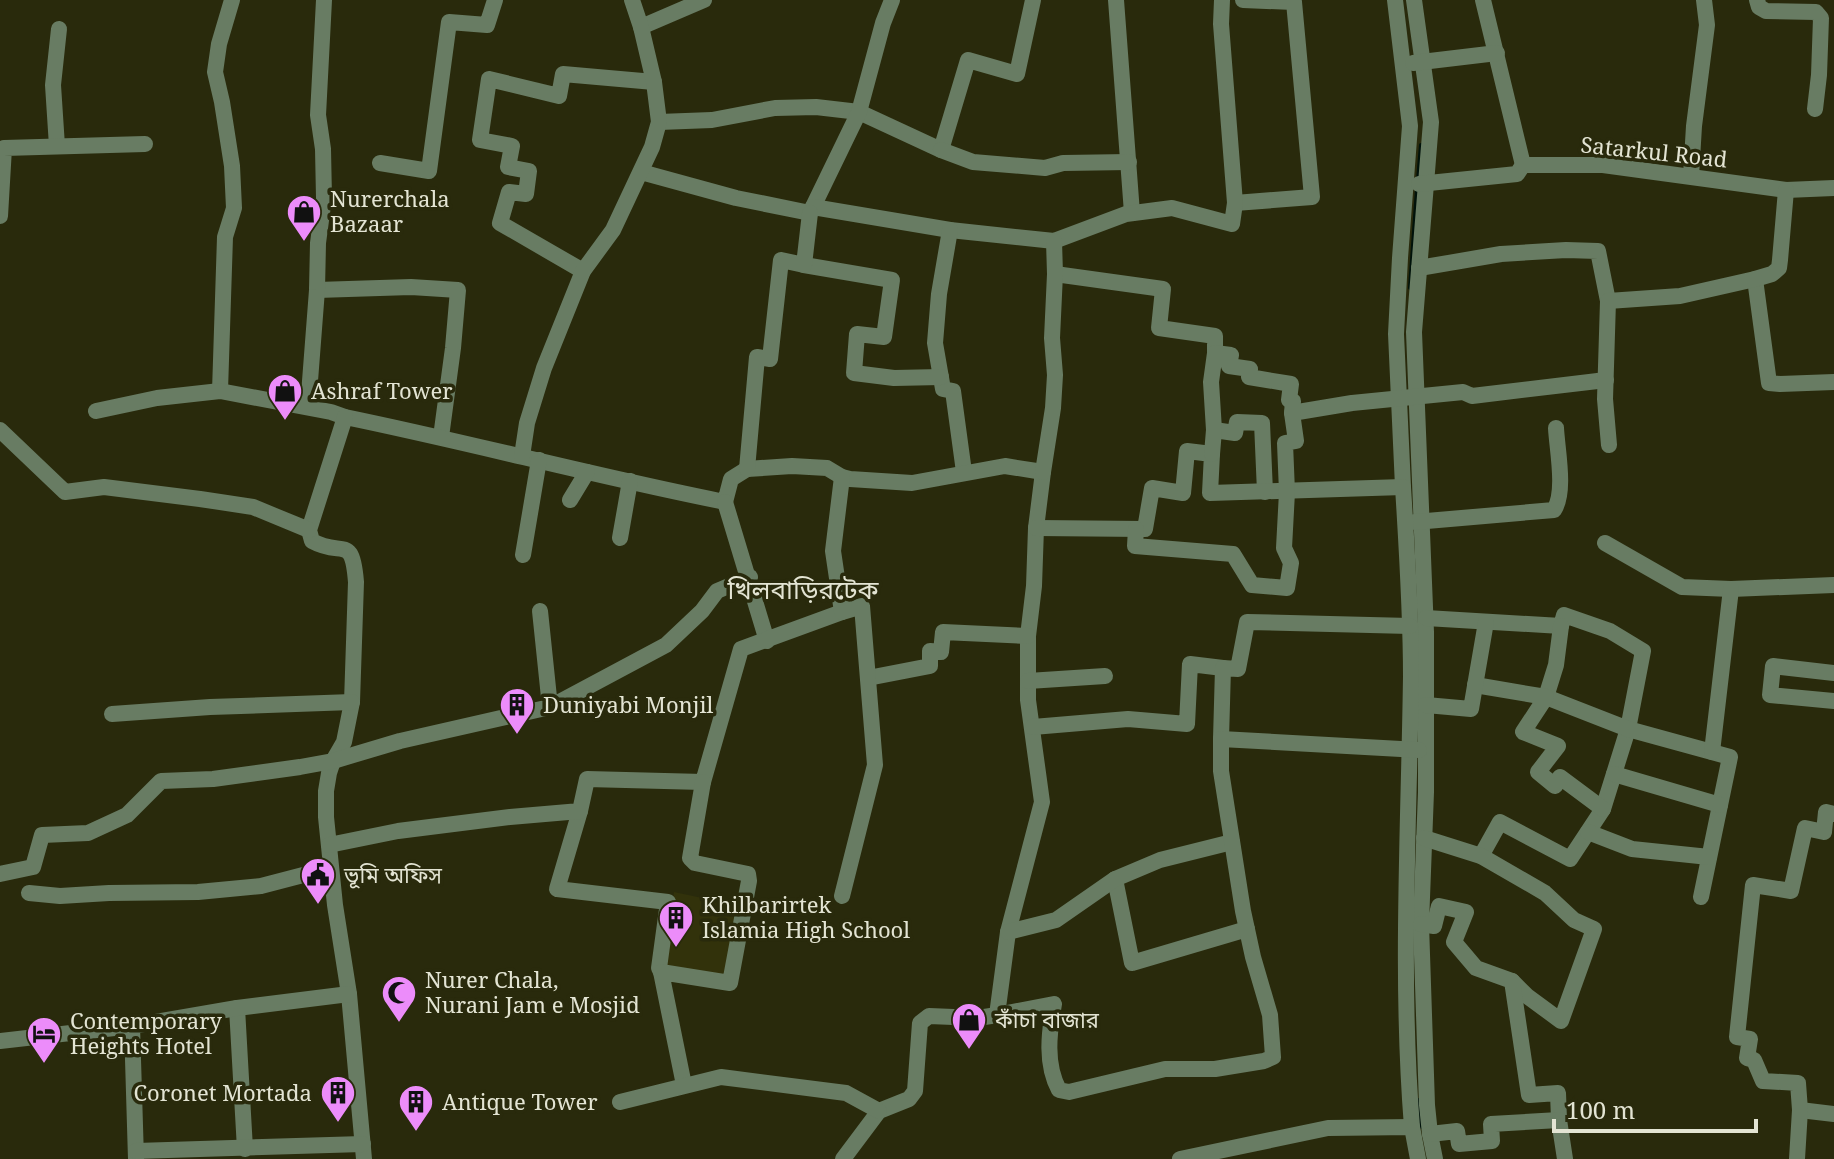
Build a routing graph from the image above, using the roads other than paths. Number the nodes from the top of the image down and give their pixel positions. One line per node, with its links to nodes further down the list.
1 (232, 0): 54 (street)
2 (324, 0): 48 (street)
3 (495, 0): 29 (street)
4 (632, 0): 16 (street)
5 (704, 0): 16 (street)
6 (892, 0): 23 (street)
7 (1033, 0): 27 (street)
8 (1116, 0): 28 (street)
9 (1222, 0): 37 (street)
10 (1243, 0): 37 (street)
11 (1395, 0): 20 (street)
12 (1414, 0): 19 (street)
13 (1483, 0): 18 (street)
14 (1704, 0): 32 (street)
15 (1757, 0): 22 (street)
16 (641, 27): 21 (street)
17 (59, 29): 26 (street)
18 (1497, 53): 19 (street); 30 (street)
19 (1423, 62): 20 (street); 33 (street)
20 (1404, 64): 34 (street)
21 (654, 82): 24 (street); 45 (street)
22 (1815, 109)
23 (859, 112): 24 (street); 27 (street); 38 (street)
24 (659, 122): 31 (street)
25 (145, 144): 26 (street)
26 (57, 146): 40 (street)
27 (941, 150): 28 (street)
28 (1129, 162): 39 (street)
29 (380, 163)
30 (1523, 165): 32 (street, Satarkul Road); 33 (street, Satarkul Road)
31 (641, 172): 38 (street); 45 (street)
32 (1691, 176): 36 (street, Satarkul Road)
33 (1426, 182): 34 (street); 44 (street)
34 (1405, 187): 56 (street)
35 (1834, 188): 36 (street, Satarkul Road)
36 (1786, 190): 47 (street)
37 (1235, 203): 39 (street)
38 (812, 210): 41 (street); 43 (street)
39 (1132, 213): 42 (street)
40 (0, 216)
41 (950, 230): 42 (street); 51 (street)
42 (1054, 241): 46 (street)
43 (804, 265): 51 (street); 69 (street)
44 (1419, 268): 49 (street); 55 (street)
45 (583, 271): 67 (street)
46 (1055, 274): 50 (street); 72 (street)
47 (1755, 279): 49 (street); 53 (street)
48 (317, 290): 57 (street); 64 (street)
49 (1608, 301): 52 (street)
50 (1215, 353): 59 (street); 63 (street)
51 (941, 377): 71 (street)
52 (1606, 380): 55 (street); 65 (street)
53 (1834, 382)
54 (220, 391): 57 (street); 58 (street)
55 (1417, 398): 56 (street); 80 (street)
56 (1399, 399): 59 (street); 75 (street)
57 (308, 407): 60 (street)
58 (96, 411)
59 (1292, 413): 77 (street)
60 (345, 417): 64 (street); 83 (street)
61 (1556, 428): 80 (street)
62 (0, 430): 83 (street)
63 (1214, 430): 66 (street); 76 (street)
64 (441, 437): 67 (street)
65 (1609, 445)
66 (1212, 454): 76 (street); 82 (street)
67 (522, 456): 68 (street)
68 (539, 460): 70 (street); 86 (street)
69 (747, 469): 73 (street); 79 (street)
70 (587, 472): 74 (street); 78 (street)
71 (964, 472): 72 (street); 73 (street)
72 (1043, 472): 81 (street)
73 (842, 477): 91 (street)
74 (630, 481): 79 (street); 84 (street)
75 (1403, 487): 77 (street); 80 (street)
76 (1265, 492): 77 (street)
77 (1287, 492): 82 (street)
78 (570, 500)
79 (725, 502): 87 (street)
80 (1414, 522): 92 (street); 94 (street)
81 (1036, 528): 82 (street); 96 (street)
82 (1136, 529)
83 (309, 530): 106 (street)
84 (620, 538)
85 (1605, 543): 89 (street)
86 (523, 555)
87 (750, 577): 97 (street); 108 (street)
88 (1834, 585): 89 (street)
89 (1731, 589): 114 (street)
90 (540, 611): 108 (street)
91 (842, 612): 97 (street); 101 (street)
92 (1426, 618): 93 (street); 107 (street)
93 (1486, 622): 95 (street); 103 (street)
94 (1410, 626): 98 (street); 113 (street)
95 (1561, 626): 104 (street); 111 (street)
96 (1028, 636): 101 (street); 102 (street)
97 (767, 641): 117 (street)
98 (1223, 668): 110 (street); 112 (street)
99 (1834, 673): 105 (street)
100 (1105, 676): 102 (street)
101 (868, 678): 132 (street)
102 (1028, 681): 110 (street)
103 (1475, 685): 104 (street); 107 (street)
104 (1546, 697): 111 (street); 119 (street)
105 (1834, 701)
106 (352, 702): 109 (street); 115 (street)
107 (1426, 705): 113 (street)
108 (550, 707): 115 (street)
109 (112, 714)
110 (1033, 727): 136 (street)
111 (1628, 729): 114 (street); 116 (street)
112 (1221, 739): 113 (street); 124 (street)
113 (1417, 750): 123 (street); 150 (street)
114 (1712, 752): 118 (street)
115 (333, 761): 125 (street); 129 (street)
116 (1614, 774): 118 (street); 119 (street)
117 (703, 782): 120 (street); 137 (street)
118 (1720, 805): 127 (street)
119 (1603, 809): 122 (street)
120 (580, 811): 125 (street); 137 (street)
121 (1834, 814): 146 (street)
122 (1588, 832): 126 (street); 127 (street)
123 (1424, 838): 126 (street); 134 (street)
124 (1232, 842): 130 (street); 135 (street)
125 (329, 845): 128 (street)
126 (1481, 856): 138 (street)
127 (1709, 857): 133 (street)
128 (330, 868): 131 (street); 139 (street)
129 (0, 874)
130 (1115, 879): 135 (street); 136 (street)
131 (29, 893)
132 (842, 896)
133 (1701, 897)
134 (1421, 924): 138 (street); 151 (street)
135 (1247, 929): 141 (street)
136 (1008, 932): 141 (street)
137 (661, 972): 144 (street)
138 (1512, 981): 149 (street)
139 (349, 994): 140 (street); 153 (street)
140 (237, 1008): 142 (street); 152 (street)
141 (997, 1015): 147 (street)
142 (132, 1026): 143 (street); 154 (street)
143 (0, 1041)
144 (684, 1085): 145 (street); 147 (street)
145 (620, 1102)
146 (1800, 1110): 148 (street); 160 (street)
147 (879, 1111): 155 (street)
148 (1834, 1114)
149 (1559, 1120): 151 (street); 159 (street)
150 (1412, 1127): 156 (street); 157 (street)
151 (1430, 1134): 158 (street)
152 (245, 1149): 153 (street); 154 (street)
153 (363, 1151)
154 (136, 1155)
155 (843, 1159)
156 (1180, 1159)
157 (1418, 1159)
158 (1435, 1159)
159 (1565, 1159)
160 (1797, 1159)

